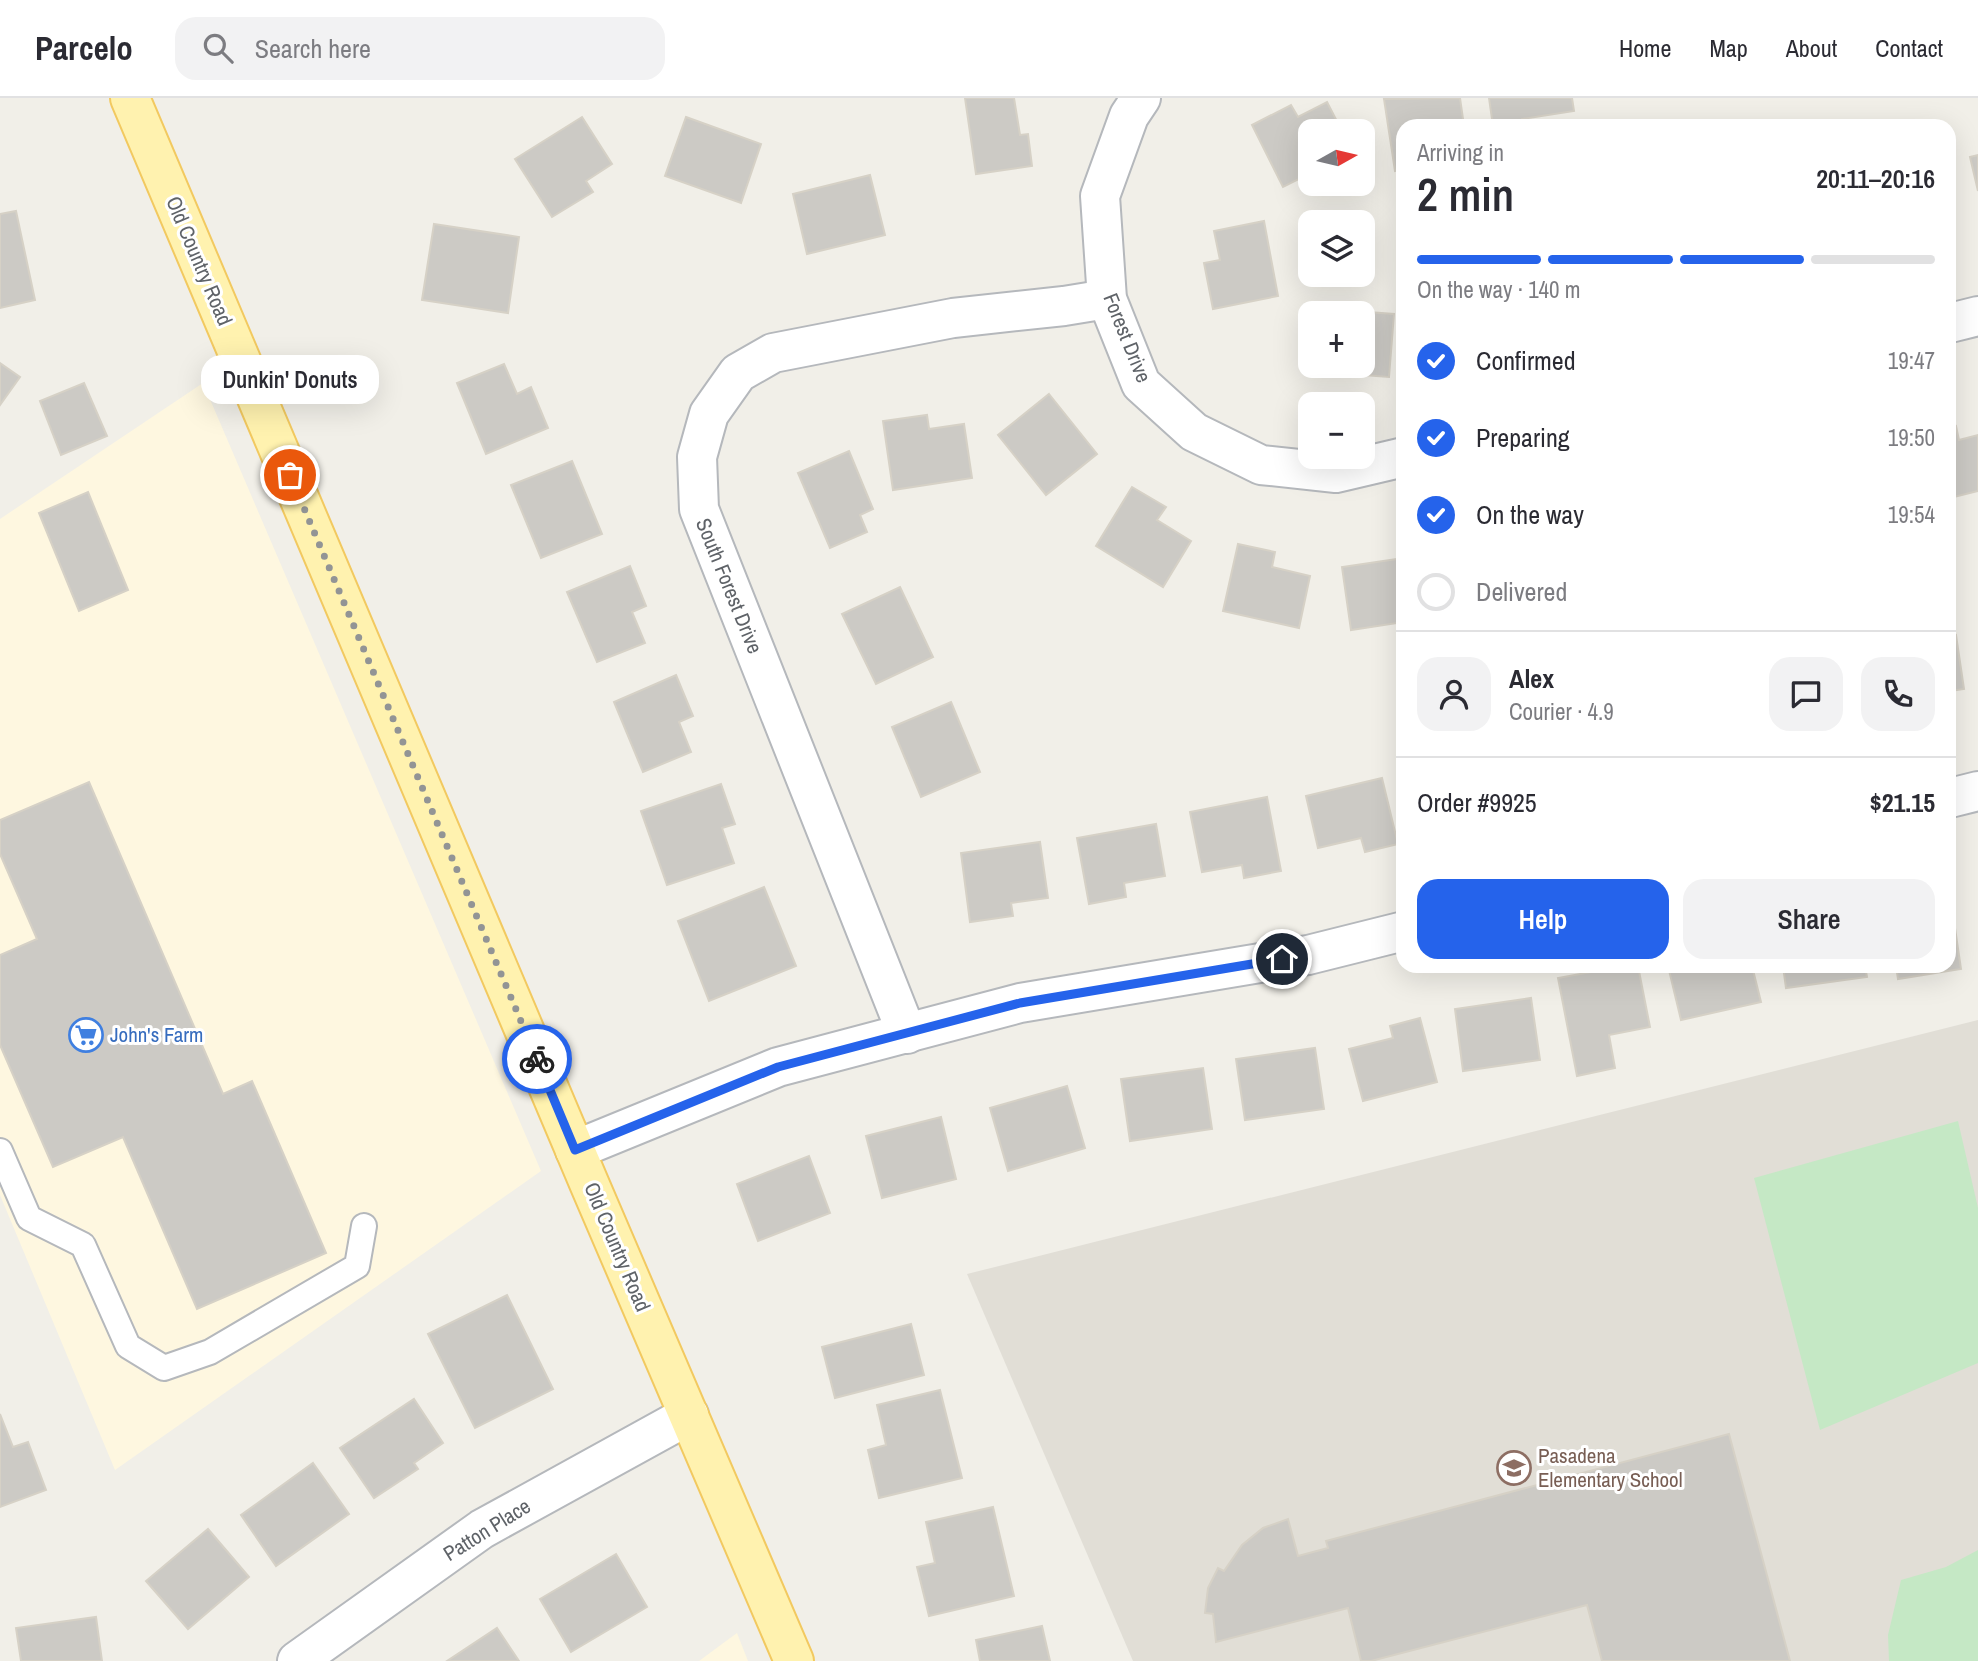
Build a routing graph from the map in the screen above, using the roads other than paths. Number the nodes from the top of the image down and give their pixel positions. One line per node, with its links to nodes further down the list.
1 (130, 98): 11 (main road, Old Country Road)
2 (1141, 98): 3 (street, Forest Drive)
3 (1107, 299): 6 (street, Forest Drive); 10 (street, South Forest Drive)
4 (1978, 316): 5 (street)
5 (1956, 322)
6 (1396, 459)
7 (1978, 791): 8 (street)
8 (1956, 796)
9 (1396, 933): 10 (street)
10 (907, 1034): 11 (street)
11 (575, 1150): 14 (main road, Old Country Road)
12 (0, 1151): 13 (lane)
13 (364, 1226)
14 (688, 1415): 15 (street, Patton Place); 16 (main road, Old Country Road)
15 (297, 1661)
16 (794, 1661)

